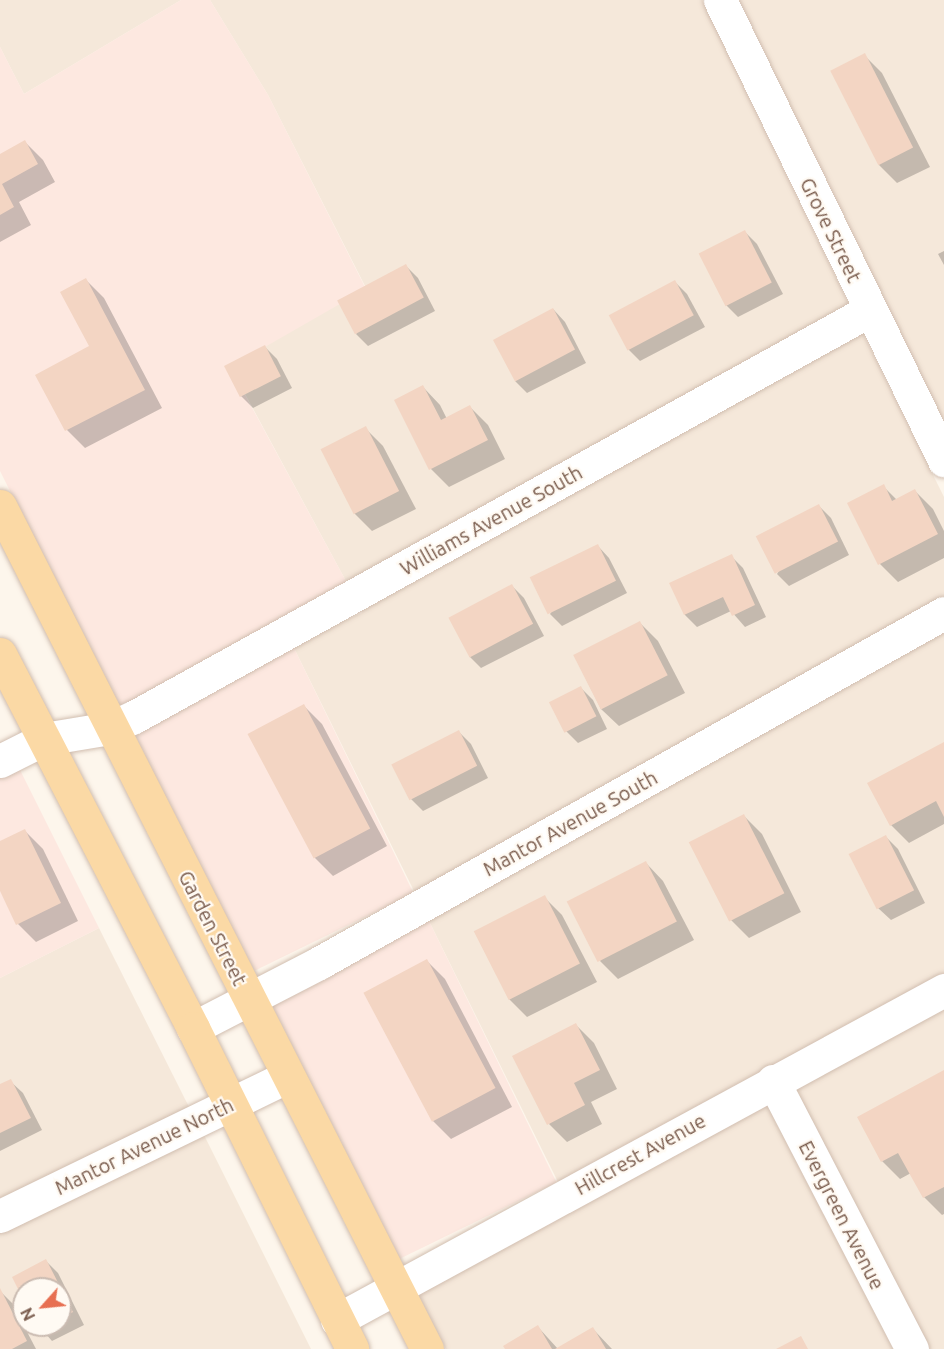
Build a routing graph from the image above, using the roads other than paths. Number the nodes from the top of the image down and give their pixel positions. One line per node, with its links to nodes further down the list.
1 (720, 0): 2 (street, Grove Street)
2 (870, 310): 3 (street, Grove Street); 7 (street, Williams Avenue South)
3 (944, 460)
4 (0, 506): 7 (main road, Garden Street)
5 (944, 613): 11 (street, Mantor Avenue South)
6 (0, 654): 8 (main road)
7 (110, 729): 8 (street); 11 (main road, Garden Street)
8 (44, 739): 9 (street); 12 (main road)
9 (0, 761)
10 (944, 990): 14 (street, Hillcrest Avenue)
11 (249, 1000): 12 (street, Mantor Avenue South); 13 (main road, Garden Street)
12 (193, 1029): 15 (main road)
13 (288, 1076): 15 (street, Mantor Avenue North); 17 (main road, Garden Street)
14 (773, 1081): 17 (street, Hillcrest Avenue); 21 (street, Evergreen Avenue)
15 (231, 1103): 16 (street, Mantor Avenue North); 18 (main road)
16 (0, 1216)
17 (396, 1287): 18 (street, Hillcrest Avenue); 20 (main road, Garden Street)
18 (337, 1320): 19 (main road)
19 (352, 1349)
20 (427, 1349)
21 (912, 1349)

